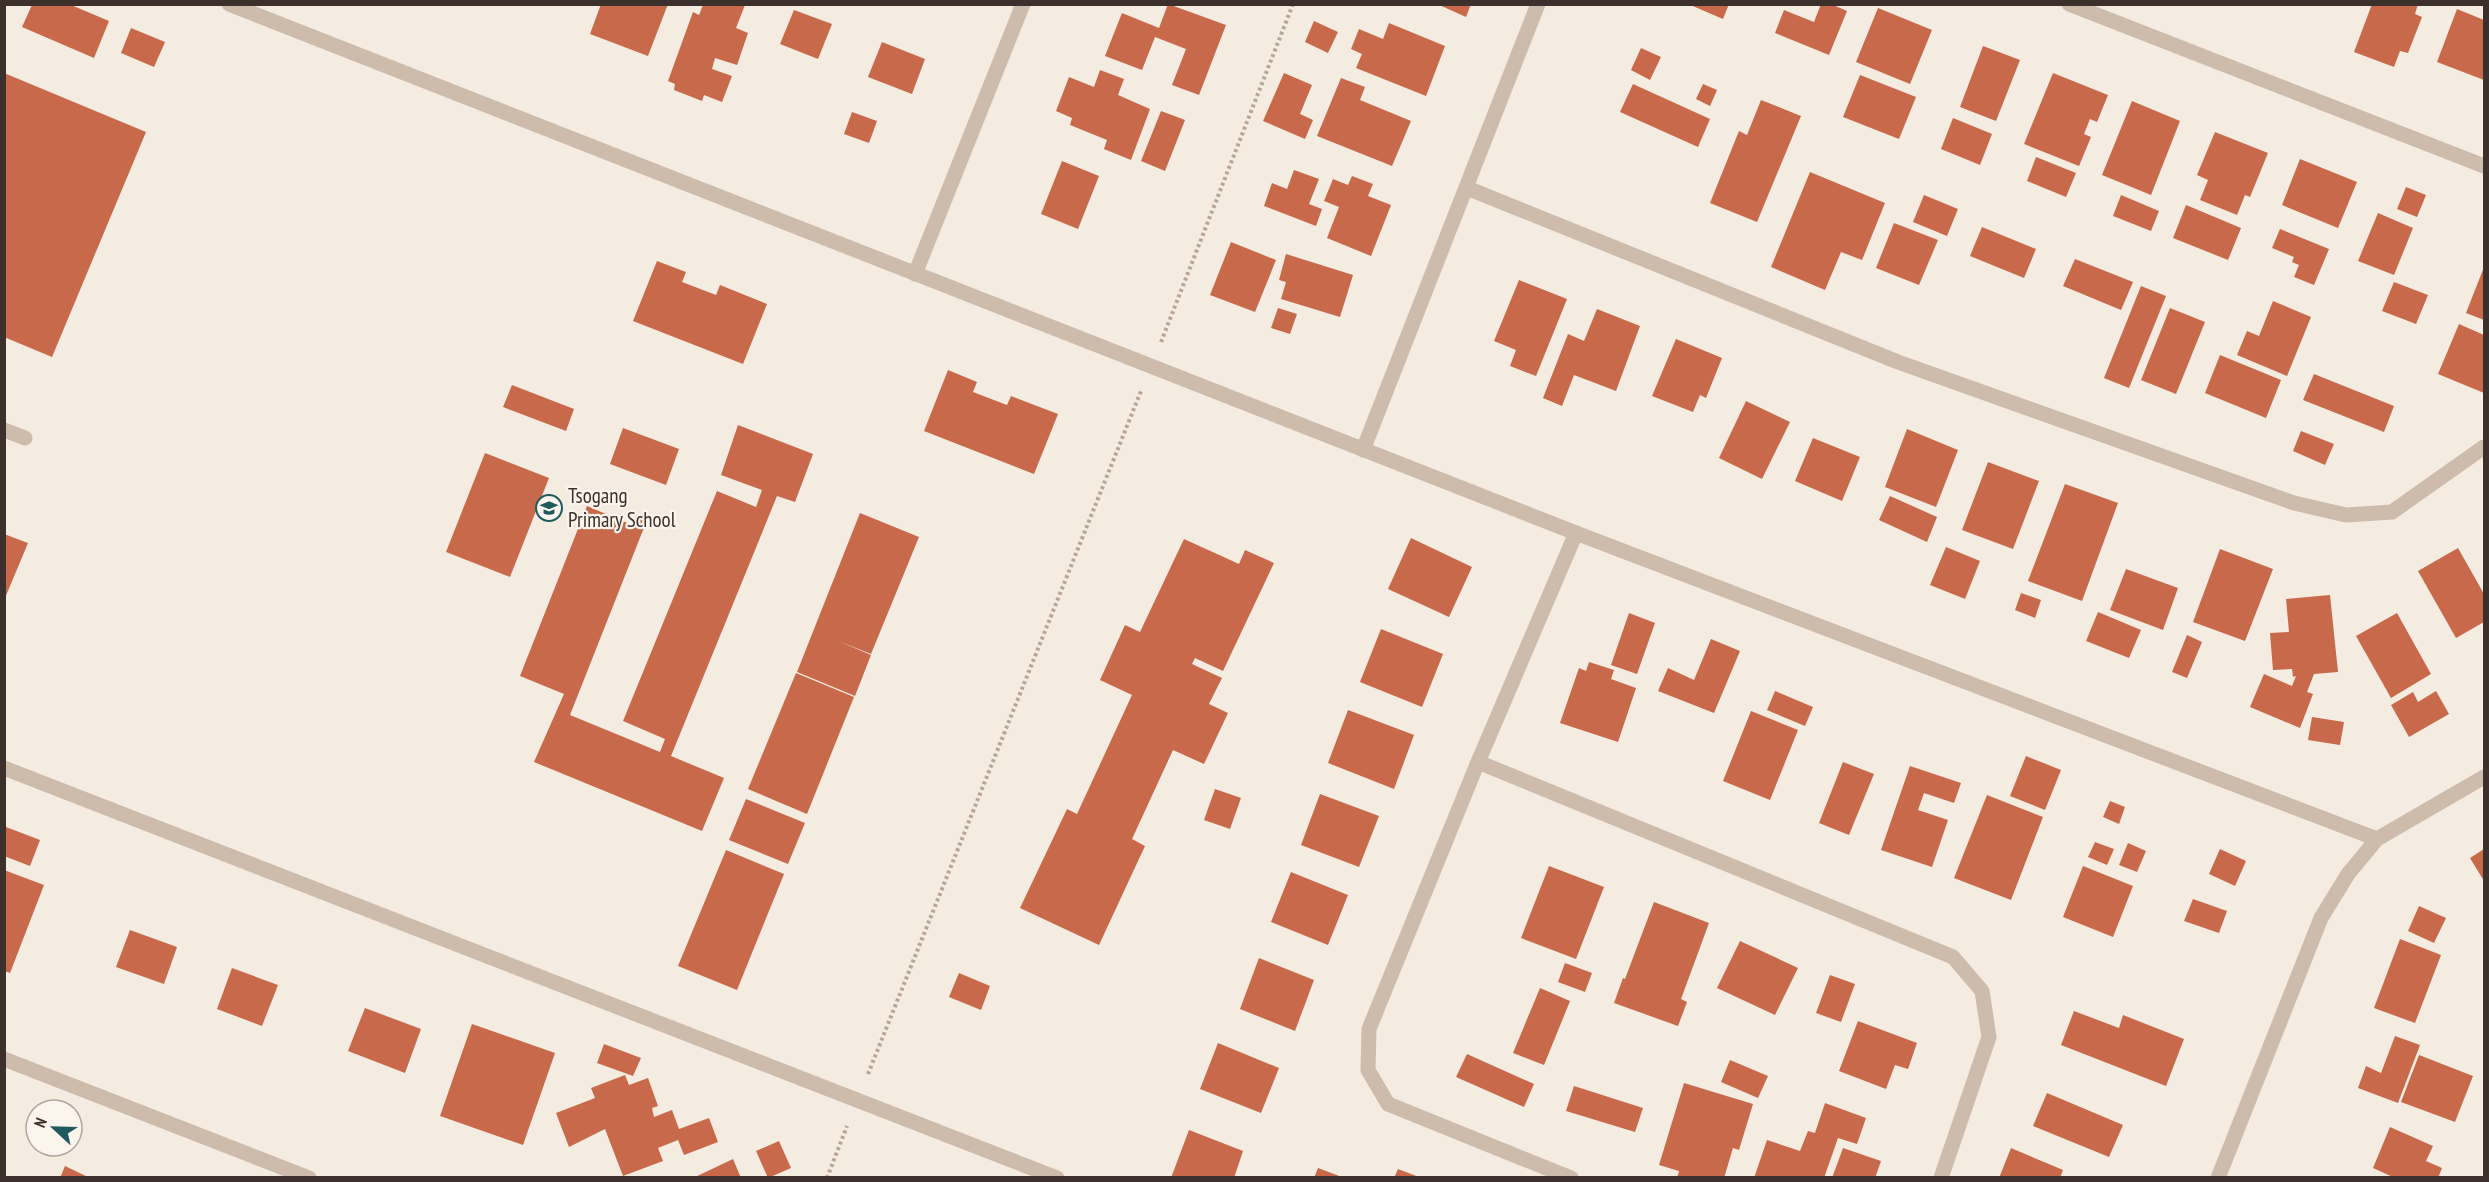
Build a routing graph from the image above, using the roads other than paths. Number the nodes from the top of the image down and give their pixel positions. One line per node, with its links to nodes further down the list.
1 (229, 4): 7 (street)
2 (1023, 4): 7 (street)
3 (1538, 4): 6 (street)
4 (2069, 4): 5 (street)
5 (2484, 166)
6 (1467, 188): 10 (street); 11 (street)
7 (915, 274): 11 (street)
8 (4, 430): 9 (street)
9 (26, 438)
10 (2484, 447)
11 (1363, 450): 12 (street)
12 (1576, 533): 13 (street); 16 (street)
13 (1478, 762): 20 (street); 21 (street)
14 (4, 768): 19 (street)
15 (2484, 777): 16 (street)
16 (2377, 839): 22 (street)
17 (4, 1059): 18 (street)
18 (309, 1178)
19 (1057, 1178)
20 (1571, 1178)
21 (1941, 1178)
22 (2218, 1178)

